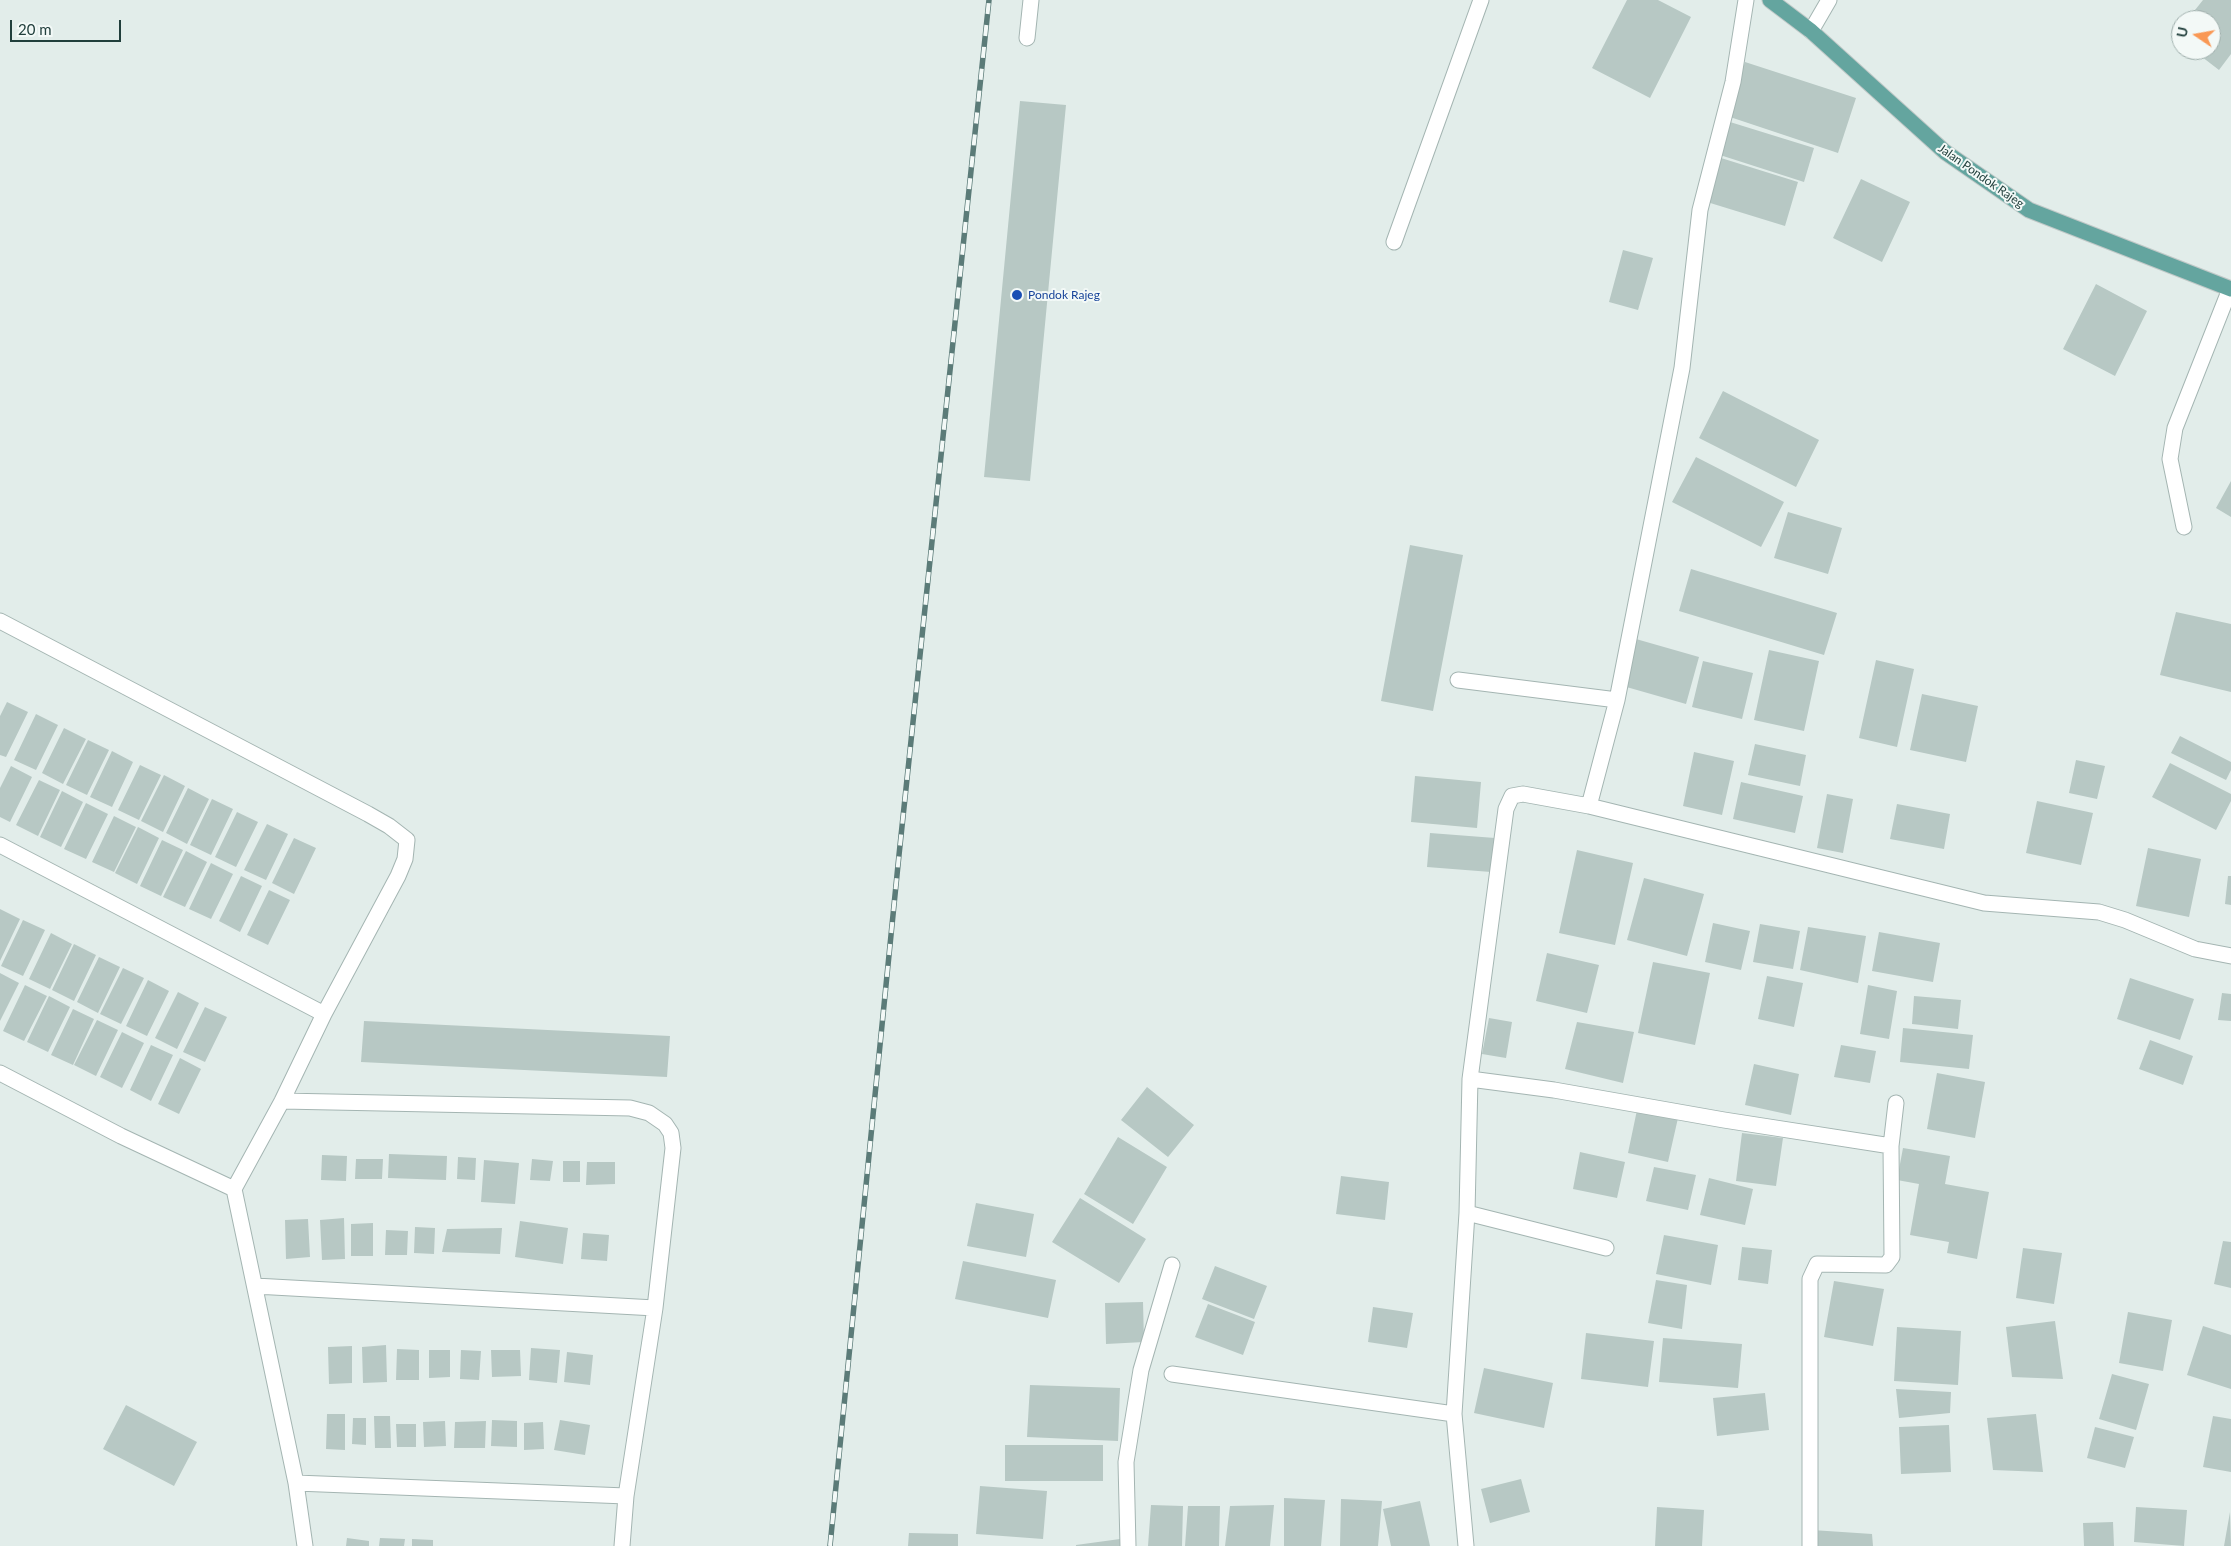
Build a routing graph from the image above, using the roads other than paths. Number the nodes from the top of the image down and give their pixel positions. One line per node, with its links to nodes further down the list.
1 (1031, 0): 7 (street)
2 (1481, 0): 8 (street)
3 (1746, 0): 13 (street)
4 (1770, 0): 6 (main road, Jalan Pondok Rajeg)
5 (1829, 0): 6 (street)
6 (1811, 31): 9 (main road, Jalan Pondok Rajeg)
7 (1027, 38)
8 (1394, 242)
9 (2230, 289): 10 (street)
10 (2184, 527)
11 (0, 621): 17 (street)
12 (1458, 680): 13 (street)
13 (1617, 700): 14 (street)
14 (1589, 806): 16 (street); 19 (street)
15 (0, 845): 17 (street)
16 (2231, 956)
17 (324, 1014): 20 (street)
18 (0, 1073): 23 (street)
19 (1470, 1079): 22 (street); 24 (street)
20 (282, 1101): 23 (street); 28 (street)
21 (1896, 1103): 22 (street)
22 (1891, 1146): 37 (street)
23 (234, 1189): 27 (street)
24 (1466, 1213): 25 (street); 30 (street)
25 (1606, 1248)
26 (1172, 1265): 35 (street)
27 (255, 1286): 28 (street); 31 (street)
28 (655, 1308): 32 (street)
29 (1172, 1374): 30 (street)
30 (1454, 1414): 36 (street)
31 (296, 1483): 32 (street); 33 (street)
32 (626, 1496): 34 (street)
33 (306, 1546)
34 (622, 1546)
35 (1128, 1546)
36 (1466, 1546)
37 (1810, 1546)

